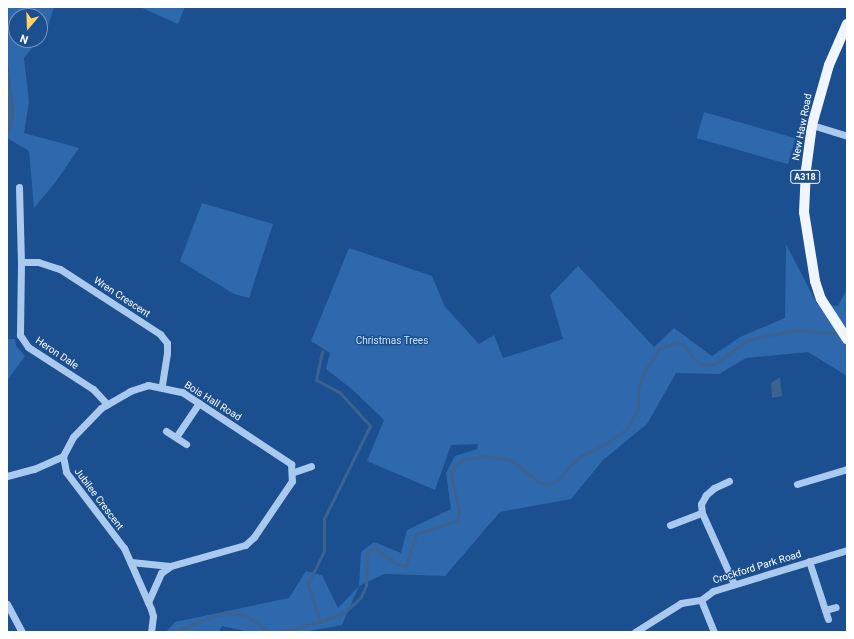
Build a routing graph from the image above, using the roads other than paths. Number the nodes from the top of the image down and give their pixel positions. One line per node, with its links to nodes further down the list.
1 (847, 24): 2 (main road, New Haw Road / A318)
2 (812, 126): 3 (street); 6 (main road, New Haw Road / A318)
3 (847, 136)
4 (19, 187): 5 (street, Heron Dale)
5 (21, 262): 7 (street, Wren Crescent); 9 (street, Heron Dale)
6 (847, 339)
7 (162, 386): 8 (street, Bois Hall Road); 9 (street, Bois Hall Road)
8 (198, 403): 11 (street); 16 (street, Bois Hall Road)
9 (107, 404): 13 (street, Bois Hall Road)
10 (166, 431): 11 (street)
11 (176, 437): 12 (street)
12 (186, 444)
13 (63, 456): 17 (street); 24 (street, Jubilee Crescent)
14 (311, 466): 16 (street)
15 (847, 469): 19 (street)
16 (294, 472): 25 (street)
17 (7, 476)
18 (729, 481): 20 (street)
19 (797, 484)
20 (702, 512): 21 (street); 26 (street)
21 (670, 525)
22 (847, 550): 23 (street, Crockford Park Road)
23 (809, 561): 26 (street, Crockford Park Road); 31 (street)
24 (131, 562): 25 (street); 28 (street, Jubilee Crescent)
25 (170, 566): 28 (street)
26 (734, 584): 27 (street, Crockford Park Road)
27 (700, 600): 35 (street, Crockford Park Road); 36 (street)
28 (148, 602): 34 (street)
29 (7, 604): 33 (street)
30 (836, 607): 31 (street)
31 (825, 610): 32 (street)
32 (828, 619)
33 (22, 632)
34 (151, 632)
35 (635, 632)
36 (714, 632)

